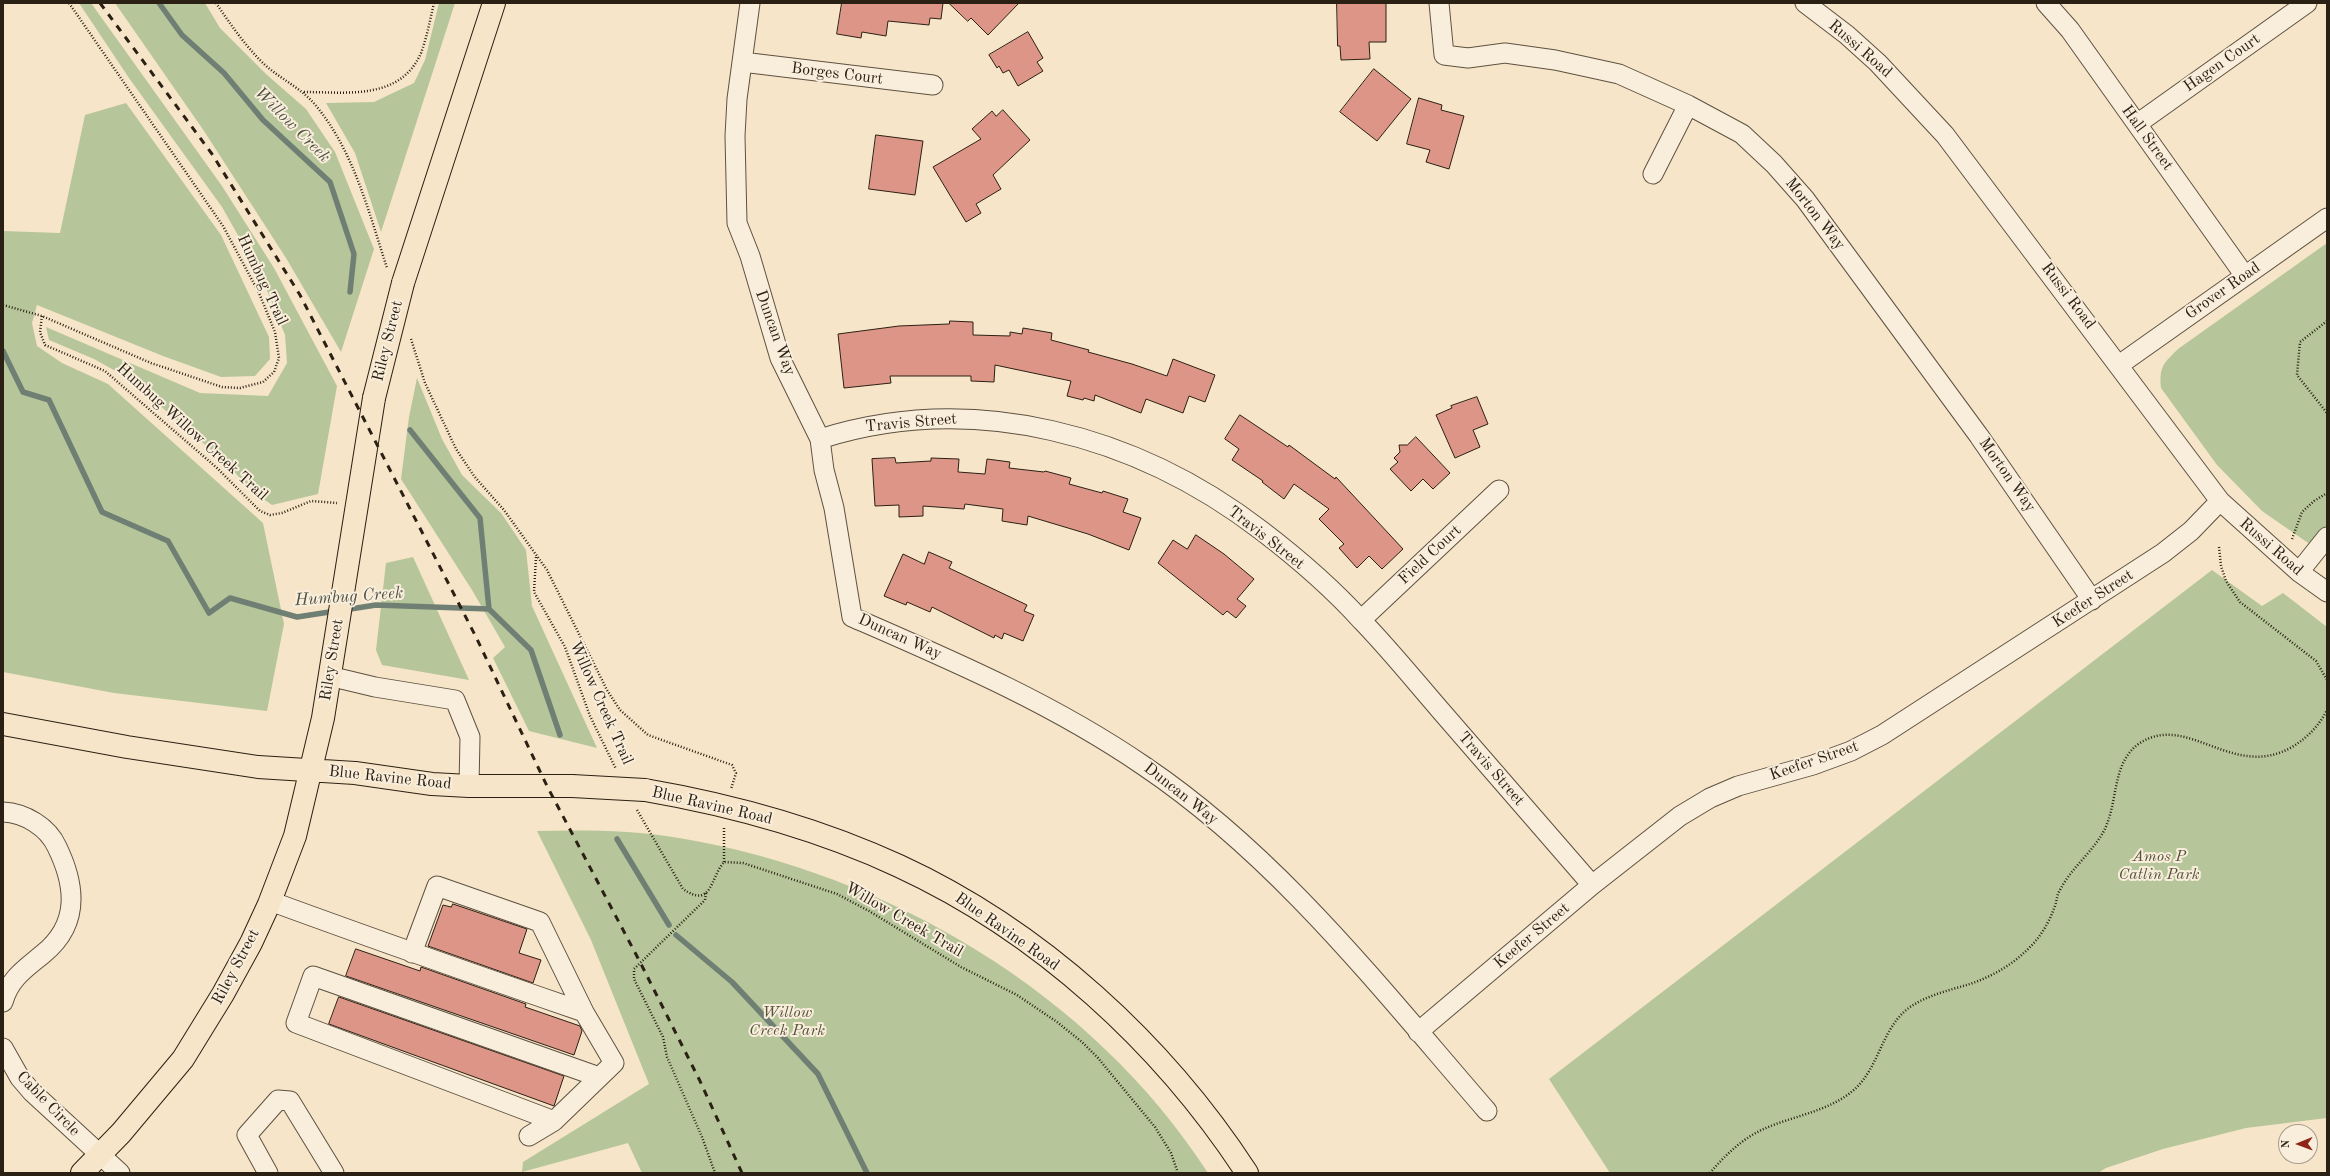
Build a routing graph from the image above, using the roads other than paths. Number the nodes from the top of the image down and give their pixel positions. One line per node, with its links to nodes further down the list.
1 (494, 3): 23 (main road, Riley Street, bridge)
2 (750, 3): 7 (street, Duncan Way)
3 (1439, 3): 9 (street, Morton Way)
4 (1805, 3): 14 (street, Russi Road)
5 (2046, 3): 10 (street, Hall Street)
6 (2307, 3): 10 (street, Hagen Court)
7 (742, 62): 8 (street, Borges Court); 15 (street, Duncan Way)
8 (933, 85)
9 (1688, 105): 11 (street); 21 (street, Morton Way)
10 (2137, 124): 13 (street, Hall Street)
11 (1653, 174)
12 (2327, 218): 13 (street, Grover Road)
13 (2245, 276): 14 (street, Grover Road)
14 (2119, 365): 17 (street, Russi Road)
15 (820, 438): 22 (street, Travis Street); 33 (street, Duncan Way)
16 (1499, 490): 22 (street, Field Court)
17 (2220, 501): 19 (street, Russi Road); 21 (street, Keefer Street)
18 (2327, 537): 19 (street)
19 (2299, 572): 20 (street, Russi Road)
20 (2327, 592)
21 (2092, 600): 28 (street, Keefer Street)
22 (1361, 620): 28 (street, Travis Street)
23 (329, 676): 25 (main road, Riley Street); 26 (street)
24 (3, 724): 25 (main road, Blue Ravine Road)
25 (310, 770): 26 (main road, Blue Ravine Road); 29 (main road, Riley Street)
26 (470, 786): 44 (main road, Blue Ravine Road, bridge)
27 (3, 812): 31 (street)
28 (1592, 885): 33 (street, Keefer Street)
29 (270, 901): 30 (street); 39 (main road, Riley Street)
30 (412, 952): 32 (street); 32 (street)
31 (3, 1002)
32 (584, 1012): 35 (street)
33 (1418, 1032): 36 (street)
34 (3, 1048): 39 (street, Cable Circle)
35 (599, 1077): 37 (street); 37 (street)
36 (1487, 1111)
37 (554, 1121): 38 (street)
38 (529, 1136)
39 (99, 1156): 40 (main road, Riley Street); 41 (street, Cable Circle)
40 (82, 1173)
41 (120, 1173)
42 (268, 1173): 43 (street)
43 (334, 1173)
44 (1247, 1173)

